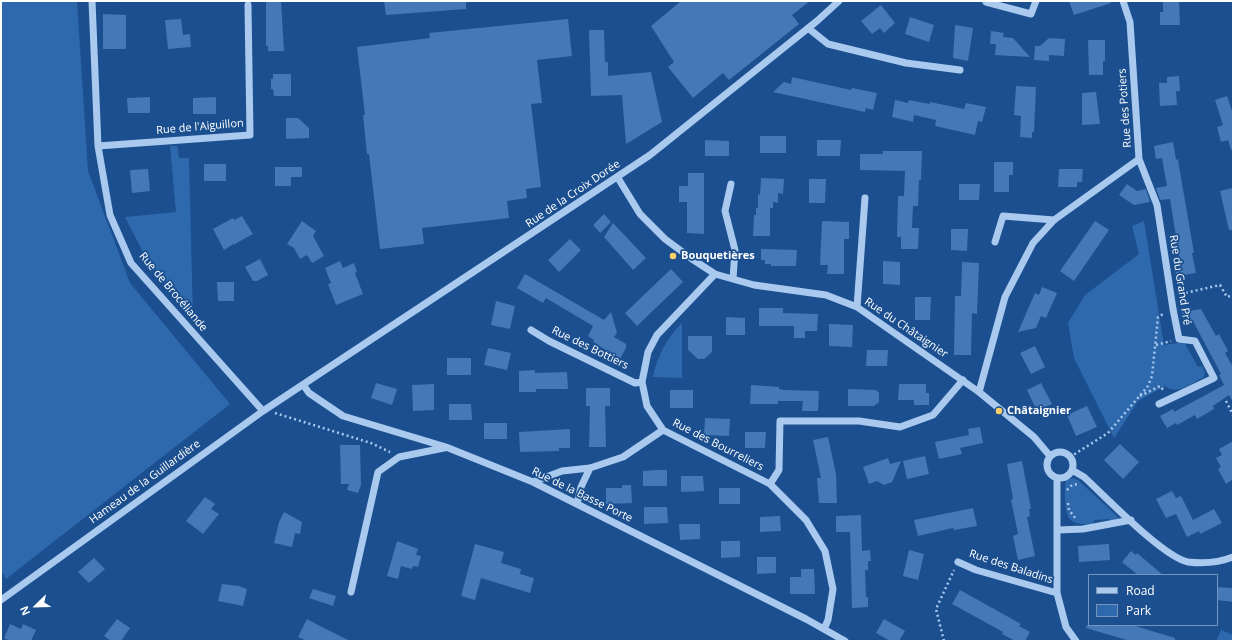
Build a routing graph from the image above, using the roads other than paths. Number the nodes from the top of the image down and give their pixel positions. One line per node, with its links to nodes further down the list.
1 (92, 1): 9 (street, Rue de Brocéliande)
2 (839, 1): 7 (street, Rue de la Croix Dorée)
3 (1036, 1): 5 (street)
4 (1123, 1): 10 (street, Rue des Potiers)
5 (986, 2)
6 (248, 5): 9 (street, Rue de l'Aiguillon)
7 (808, 28): 8 (street); 11 (street, Rue de la Croix Dorée)
8 (960, 70)
9 (98, 146): 25 (street, Rue de Brocéliande)
10 (1139, 159): 14 (street, Rue des Potiers); 24 (street, Rue du Grand Pré)
11 (618, 178): 16 (street, Rue du Châtaignier); 22 (street, Rue de la Croix Dorée)
12 (731, 184): 17 (street)
13 (864, 198): 18 (street)
14 (1054, 220): 15 (street); 23 (street, Rue des Potiers)
15 (995, 242)
16 (716, 274): 17 (street, Rue du Châtaignier); 21 (street)
17 (733, 279): 18 (street, Rue du Châtaignier)
18 (857, 307): 20 (street, Rue du Châtaignier)
19 (531, 330): 21 (street, Rue des Bottiers)
20 (963, 380): 23 (street, Rue du Châtaignier); 33 (street)
21 (642, 382): 26 (street)
22 (304, 386): 25 (street, Hameau de la Guillardière); 27 (street, Rue de la Basse Porte)
23 (979, 392): 28 (street, Rue du Châtaignier)
24 (1160, 404)
25 (266, 409): 41 (street, Hameau de la Guillardière)
26 (663, 430): 29 (street, Rue des Bourreliers); 33 (street, Rue des Bourreliers)
27 (446, 447): 32 (street, Rue de la Basse Porte); 39 (street)
28 (1050, 456): 30 (street); 31 (street)
29 (590, 468): 32 (street, Rue des Bourreliers); 34 (street)
30 (1072, 470): 31 (street); 35 (street)
31 (1057, 478): 36 (street)
32 (533, 482): 34 (street, Rue de la Basse Porte)
33 (770, 484): 42 (street, Rue des Bourreliers)
34 (577, 504): 42 (street, Rue de la Basse Porte)
35 (1131, 520): 36 (street); 37 (street)
36 (1058, 530): 40 (street)
37 (1233, 557)
38 (958, 562): 40 (street, Rue des Baladins)
39 (351, 592)
40 (1057, 593): 44 (street)
41 (1, 600)
42 (824, 629): 43 (street, Rue de la Basse Porte)
43 (845, 641)
44 (1076, 641)

